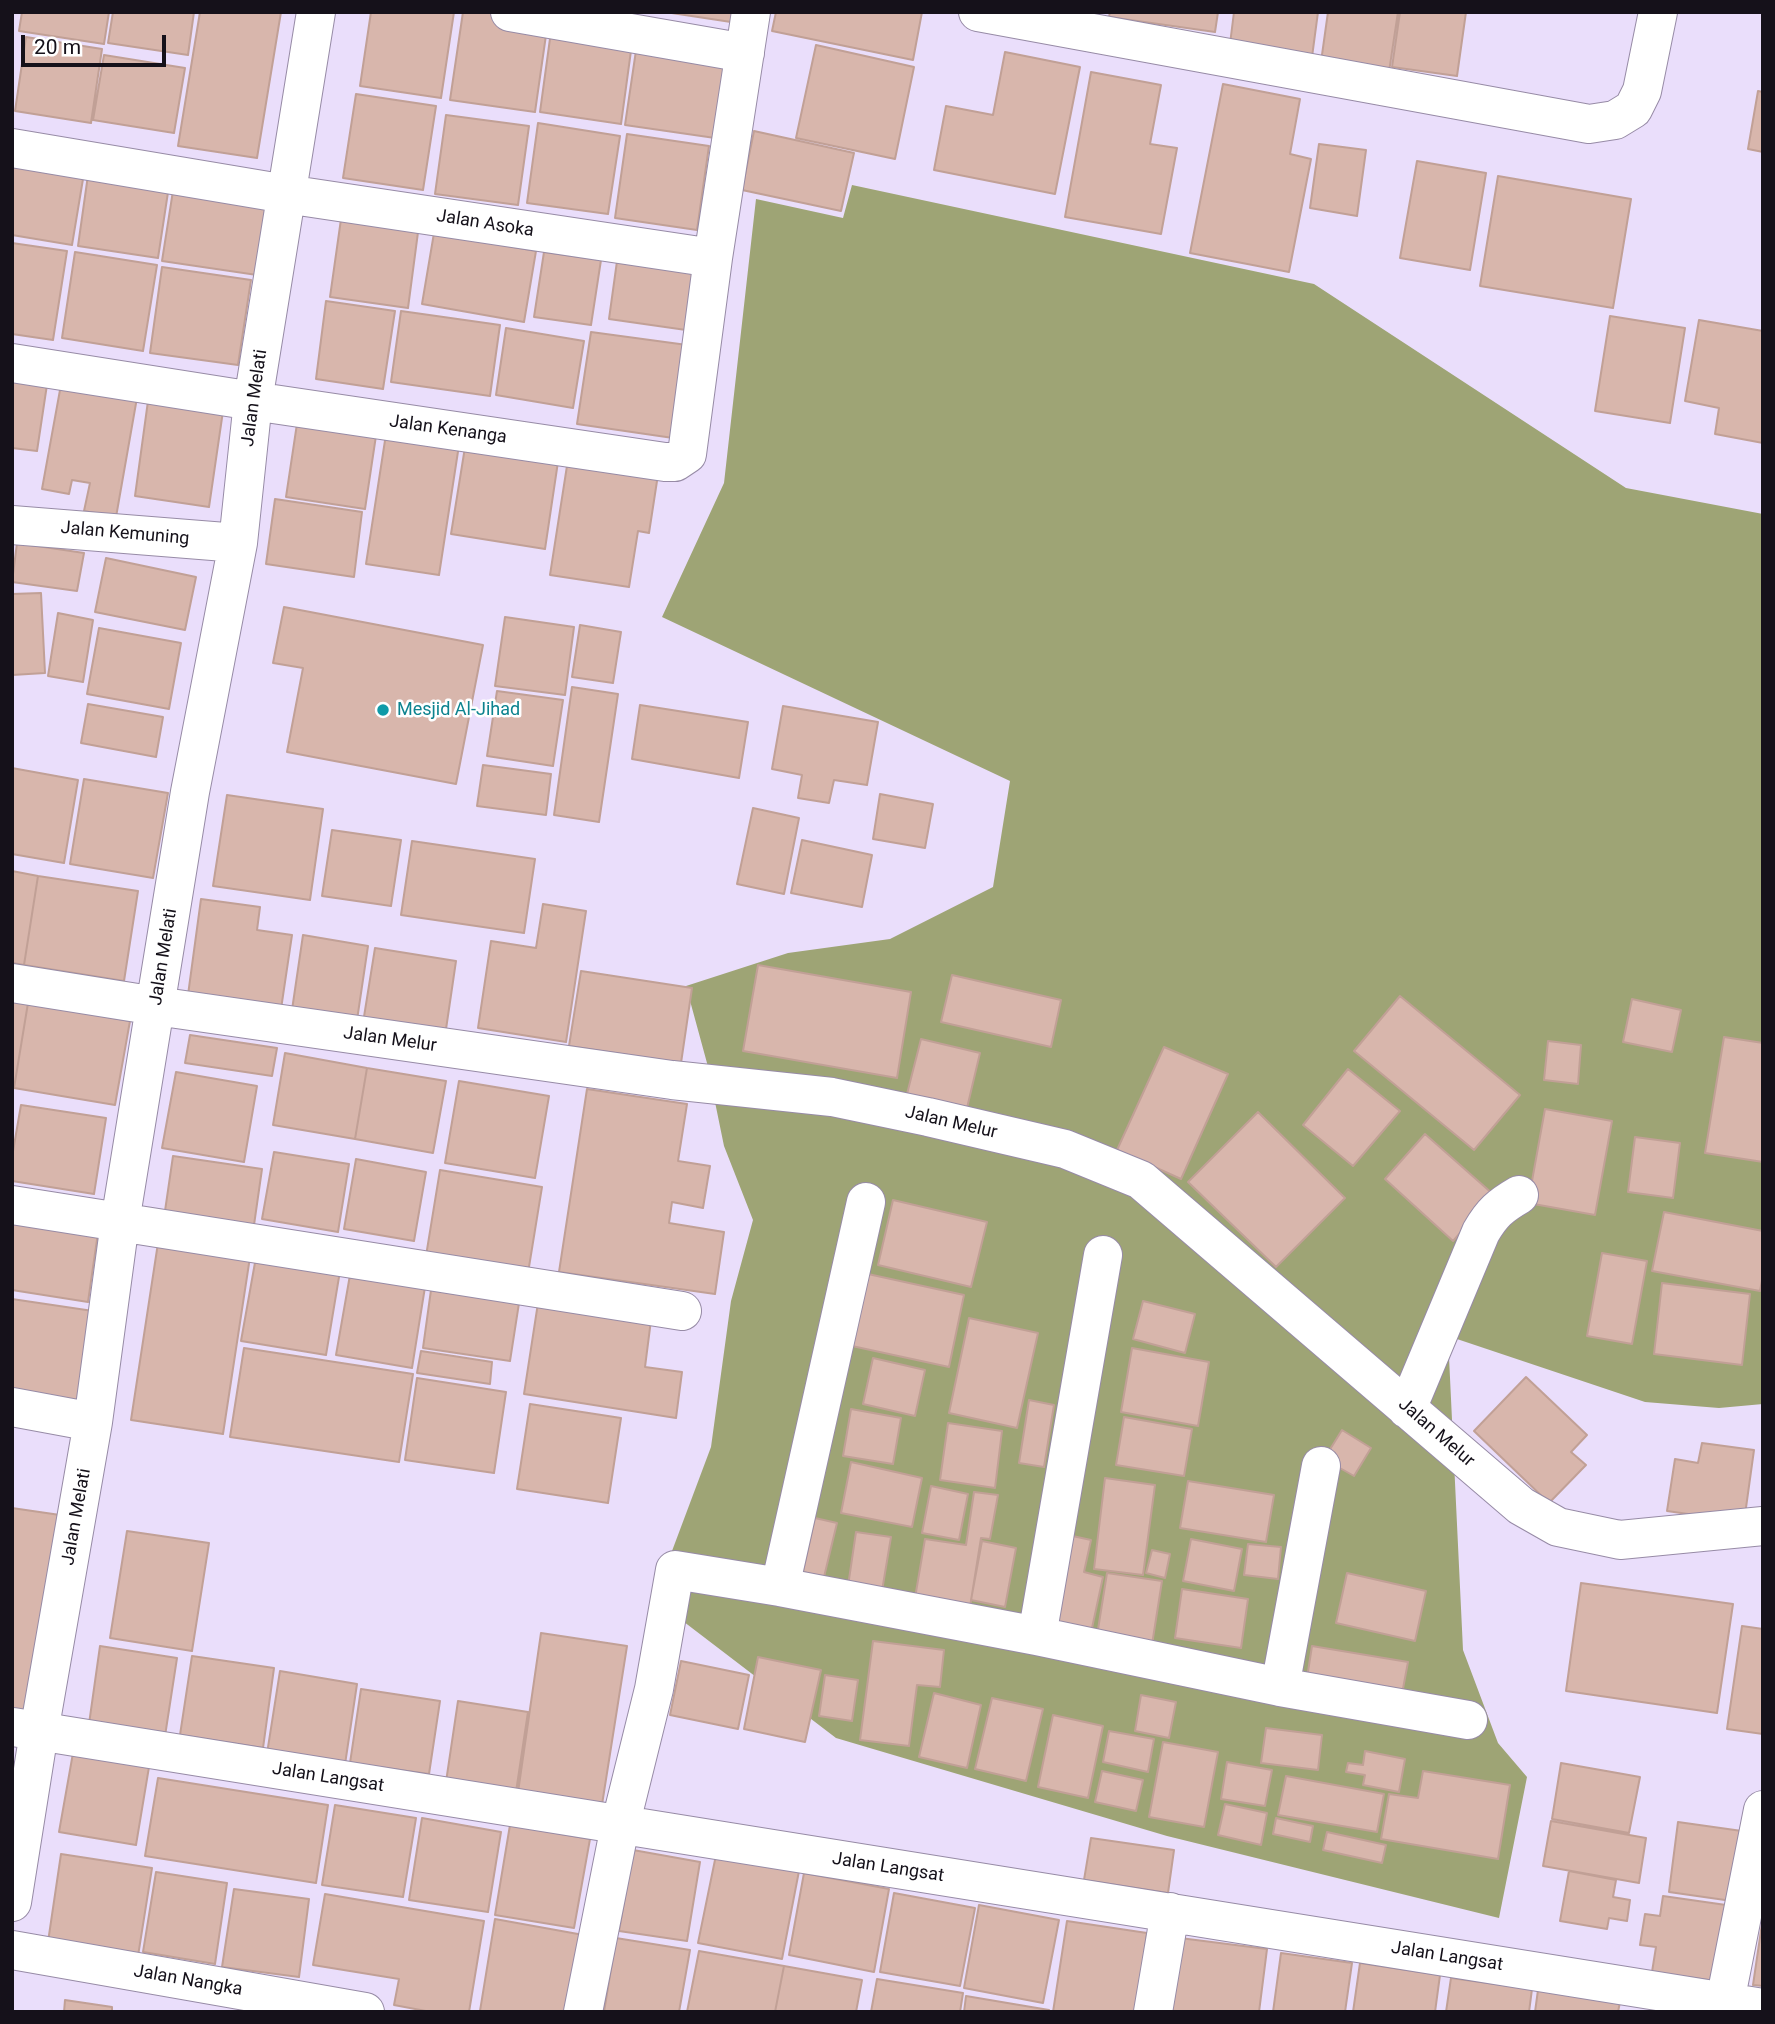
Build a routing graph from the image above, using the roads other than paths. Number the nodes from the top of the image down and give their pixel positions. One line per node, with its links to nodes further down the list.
1 (316, 12): 8 (street, Jalan Melati)
2 (510, 12): 6 (street)
3 (751, 12): 6 (street)
4 (978, 12): 5 (street)
5 (1658, 12)
6 (744, 52): 9 (street)
7 (12, 148): 8 (street, Jalan Asoka)
8 (286, 194): 9 (street, Jalan Asoka); 11 (street, Jalan Melati)
9 (713, 258): 11 (street, Jalan Kenanga)
10 (12, 363): 11 (street, Jalan Kenanga)
11 (253, 401): 13 (street, Jalan Melati)
12 (12, 525): 13 (street, Jalan Kemuning)
13 (237, 543): 15 (street, Jalan Melati)
14 (12, 983): 15 (street, Jalan Melur)
15 (156, 1006): 19 (street, Jalan Melati); 23 (street, Jalan Melur)
16 (1519, 1195): 23 (street)
17 (866, 1202): 27 (street)
18 (12, 1205): 19 (street)
19 (120, 1222): 21 (street); 24 (street, Jalan Melati)
20 (1103, 1255): 28 (street)
21 (682, 1311)
22 (12, 1407): 24 (street)
23 (1407, 1409): 26 (street, Jalan Melur)
24 (93, 1423): 31 (street, Jalan Melati)
25 (1321, 1466): 29 (street)
26 (1763, 1526)
27 (780, 1587): 28 (street); 33 (street)
28 (1037, 1636): 29 (street)
29 (1280, 1686): 30 (street)
30 (1468, 1720)
31 (25, 1730): 33 (street, Jalan Langsat); 34 (street, Jalan Melati)
32 (1763, 1810): 37 (street)
33 (620, 1826): 35 (street, Jalan Langsat); 40 (street)
34 (12, 1902)
35 (1170, 1912): 37 (street, Jalan Langsat); 41 (street)
36 (12, 1950): 39 (street, Jalan Nangka)
37 (1724, 2007): 38 (street, Jalan Langsat)
38 (1763, 2008)
39 (365, 2012)
40 (583, 2012)
41 (1153, 2012)

